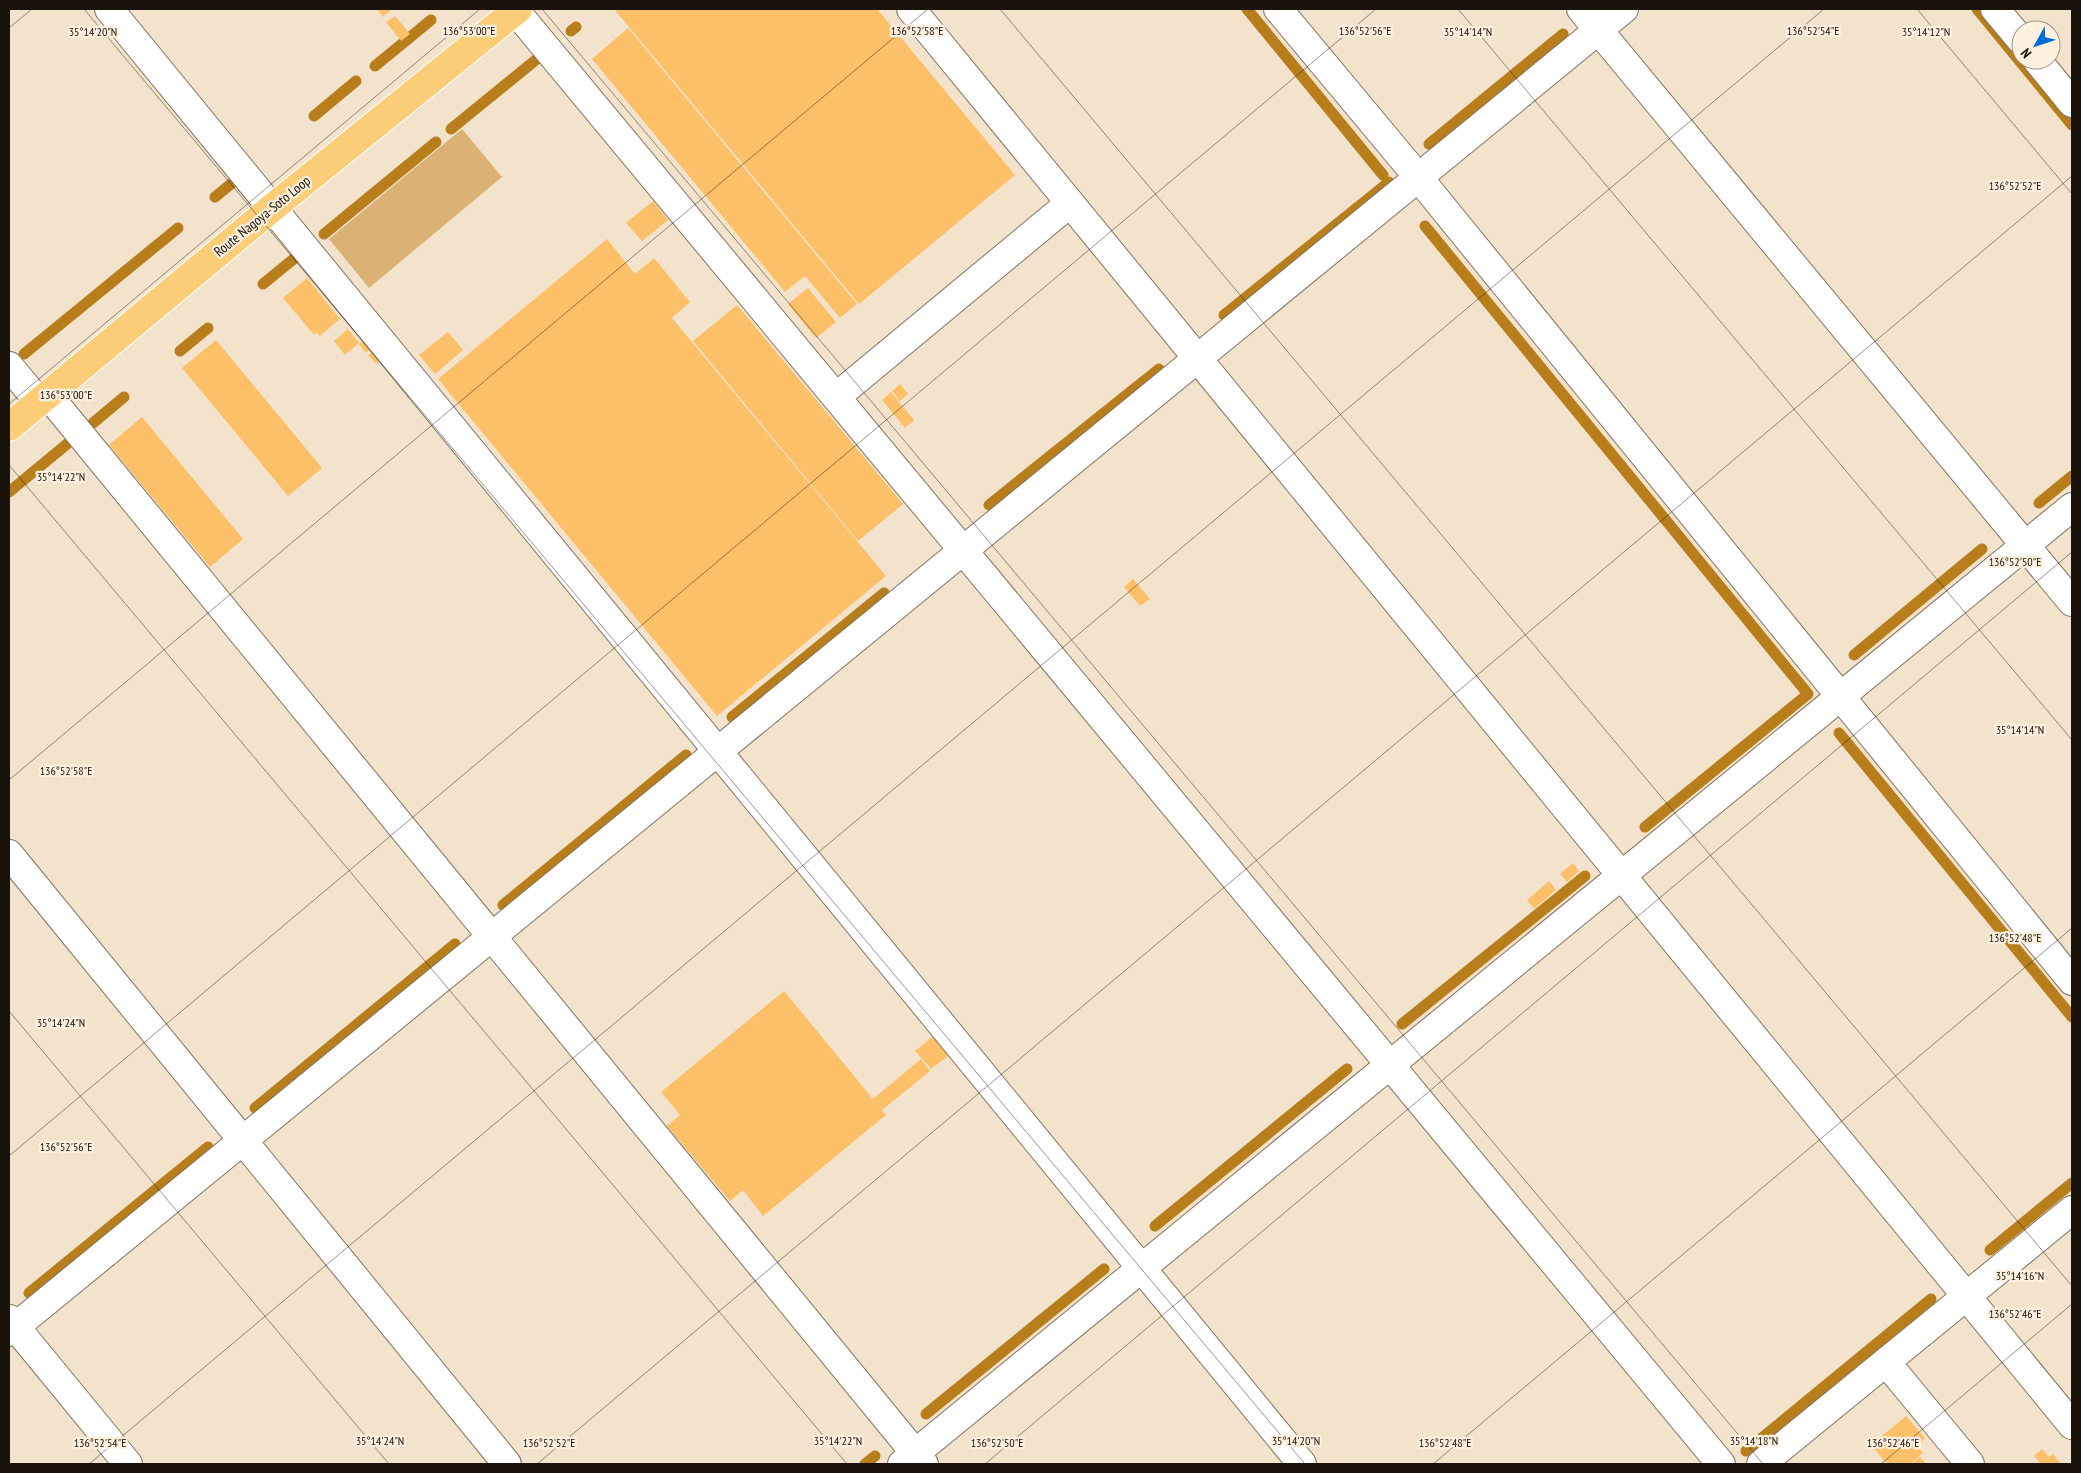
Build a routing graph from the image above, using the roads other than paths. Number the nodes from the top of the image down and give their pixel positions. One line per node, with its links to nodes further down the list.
1 (109, 9): 14 (street)
2 (516, 9): 14 (main road, Route Nagoya-Soto Loop); 17 (street)
3 (911, 9): 13 (street)
4 (1278, 9): 12 (street)
5 (1581, 9): 9 (street)
6 (1624, 9): 9 (street)
7 (1995, 9): 8 (street)
8 (2011, 28)
9 (1598, 30): 12 (street); 21 (street)
10 (2045, 70): 11 (street)
11 (2072, 103)
12 (1418, 177): 15 (street); 24 (street)
13 (1070, 203): 15 (street); 17 (street)
14 (272, 208): 18 (main road, Route Nagoya-Soto Loop); 25 (street)
15 (1197, 358): 22 (street); 27 (street)
16 (9, 366): 18 (street)
17 (836, 397): 22 (street)
18 (43, 398): 19 (main road, Route Nagoya-Soto Loop); 28 (street)
19 (9, 427)
20 (2072, 508): 21 (street)
21 (2027, 545): 23 (street); 24 (street)
22 (963, 550): 25 (street); 30 (street)
23 (2072, 602)
24 (1842, 697): 27 (street); 29 (street)
25 (717, 751): 28 (street); 33 (street)
26 (9, 854): 31 (street)
27 (1622, 876): 30 (street); 34 (street)
28 (492, 936): 31 (street); 38 (street)
29 (2072, 981)
30 (1391, 1066): 33 (street); 42 (street)
31 (243, 1141): 35 (street); 40 (street)
32 (2072, 1210): 34 (street)
33 (1142, 1269): 38 (street); 41 (street)
34 (1967, 1296): 36 (street); 37 (street)
35 (11, 1326): 39 (street)
36 (1886, 1362): 43 (street); 44 (street)
37 (2072, 1425)
38 (914, 1461)
39 (128, 1464)
40 (507, 1464)
41 (1302, 1464)
42 (1721, 1464)
43 (1761, 1464)
44 (1970, 1464)

